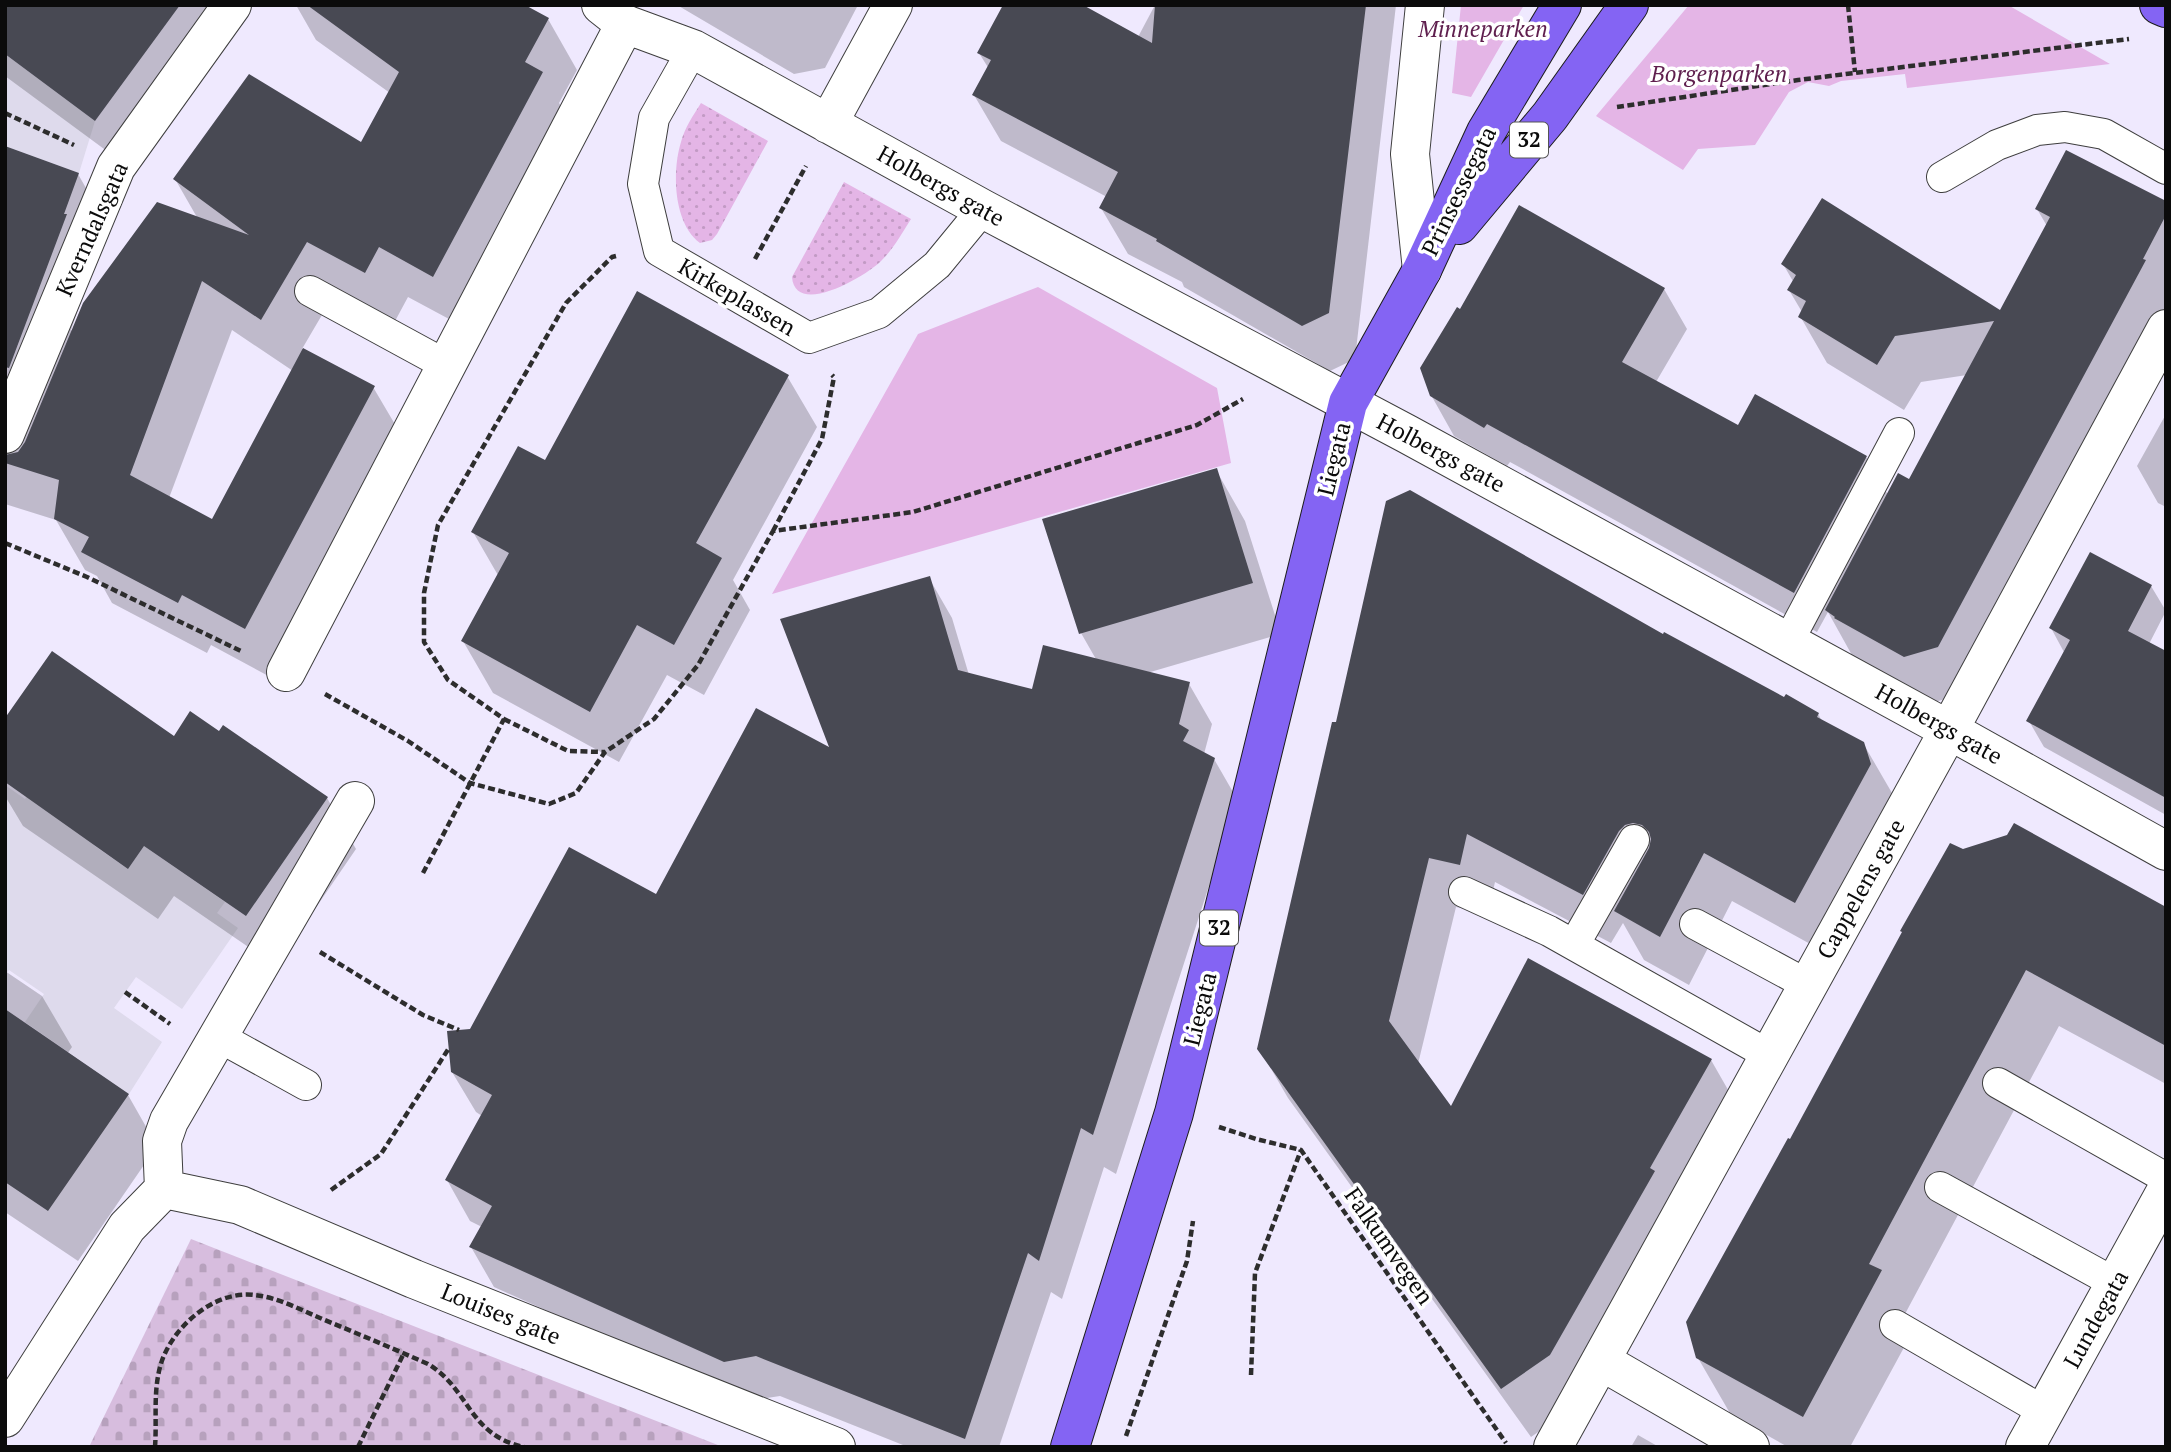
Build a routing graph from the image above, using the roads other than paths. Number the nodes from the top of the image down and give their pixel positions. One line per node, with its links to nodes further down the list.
1 (232, 5): 20 (street, Kverndalsgata)
2 (893, 5): 10 (street)
3 (1425, 5): 14 (street)
4 (1562, 5): 14 (main road, Prinsessegata / 32)
5 (1629, 5): 14 (main road, Prinsessegata / 32)
6 (2159, 5): 7 (main road)
7 (2166, 8)
8 (613, 15): 9 (street, Holbergs gate); 17 (street)
9 (693, 49): 10 (street, Holbergs gate); 13 (lane, Kirkeplassen)
10 (828, 124): 13 (street, Holbergs gate)
11 (2166, 169): 12 (lane)
12 (1942, 177)
13 (984, 209): 18 (street, Holbergs gate)
14 (1422, 270): 18 (main road, Prinsessegata / 32)
15 (310, 291): 17 (lane)
16 (2166, 329): 23 (street, Cappelens gate)
17 (446, 365): 22 (street)
18 (1348, 403): 21 (street, Holbergs gate); 45 (main road, Liegata / 32)
19 (1899, 433): 21 (lane)
20 (5, 434)
21 (1788, 642): 23 (street, Holbergs gate)
22 (286, 672)
23 (1949, 730): 26 (street, Holbergs gate); 30 (street, Cappelens gate)
24 (355, 801): 31 (street)
25 (1634, 840): 29 (lane)
26 (2166, 851)
27 (1464, 892): 29 (lane)
28 (1695, 924): 30 (lane)
29 (1574, 945): 32 (lane)
30 (1808, 985): 32 (street, Cappelens gate)
31 (219, 1037): 34 (lane); 37 (street)
32 (1769, 1055): 41 (street, Cappelens gate)
33 (1998, 1083): 35 (lane)
34 (306, 1085)
35 (2166, 1178)
36 (1940, 1187): 39 (lane)
37 (164, 1189): 43 (street); 44 (street, Louises gate)
38 (2166, 1191): 39 (street, Lundegata)
39 (2115, 1283): 42 (street, Lundegata)
40 (1895, 1325): 42 (lane)
41 (1601, 1361): 46 (street, Cappelens gate); 47 (street)
42 (2045, 1412): 48 (street, Lundegata)
43 (5, 1418)
44 (836, 1447)
45 (1070, 1447)
46 (1553, 1447)
47 (1750, 1447)
48 (2025, 1447)

